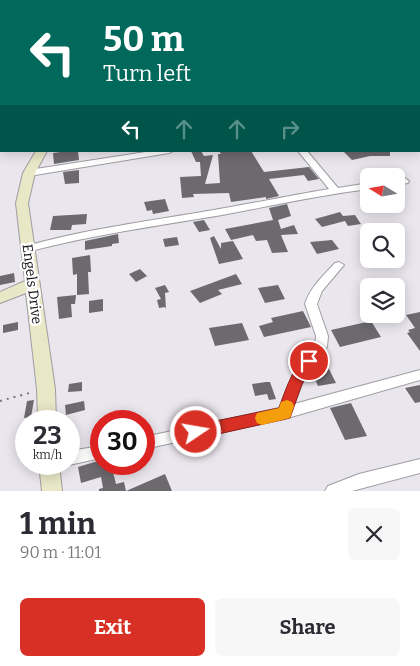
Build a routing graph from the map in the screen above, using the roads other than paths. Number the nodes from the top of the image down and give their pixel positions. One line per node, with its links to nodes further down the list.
1 (41, 152): 4 (street, Engels Drive)
2 (163, 152): 4 (street)
3 (303, 152): 6 (street)
4 (29, 173): 7 (street, Engels Drive)
5 (360, 187): 6 (street)
6 (335, 190): 7 (street)
7 (27, 249): 9 (street, Engels Drive)
8 (340, 265): 13 (street)
9 (32, 284): 10 (street); 12 (street, Engels Drive)
10 (0, 298)
11 (420, 375): 13 (street)
12 (47, 410)
13 (284, 413): 14 (street)
14 (155, 441)
15 (420, 466): 18 (street)
16 (50, 475): 17 (street)
17 (52, 491)
18 (333, 491)

